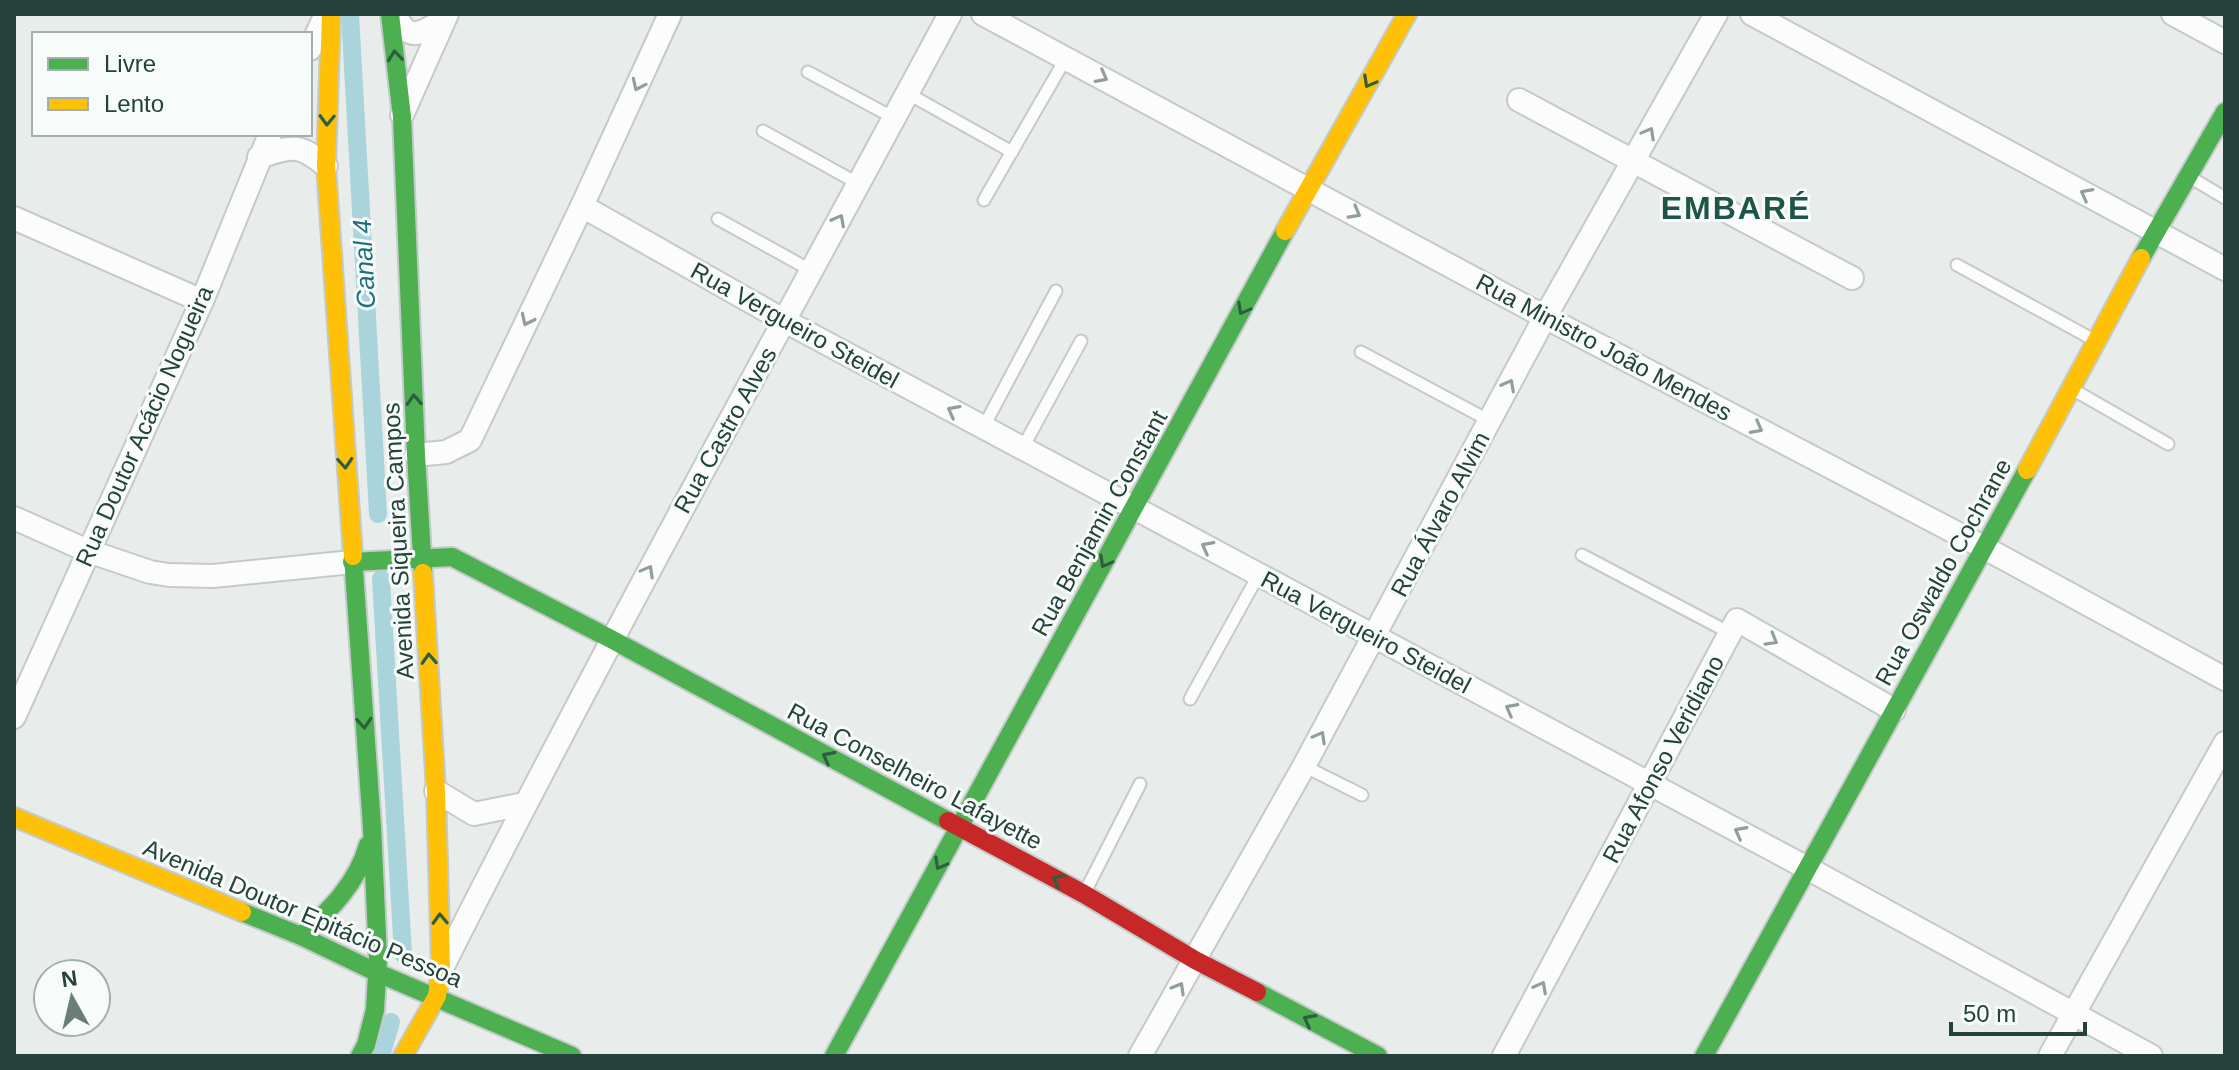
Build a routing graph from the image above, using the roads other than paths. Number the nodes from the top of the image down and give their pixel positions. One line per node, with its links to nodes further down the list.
1 (328, 14): 12 (street); 26 (main road, Avenida Siqueira Campos, one-way to 26)
2 (392, 14): 10 (street); 18 (main road, Avenida Siqueira Campos, one-way to 2)
3 (670, 14): 32 (street, one-way to 32)
4 (950, 14): 15 (street, Rua Castro Alves)
5 (983, 14): 13 (street, Rua Ministro João Mendes)
6 (1407, 14): 29 (main road, Rua Benjamin Constant, one-way to 29)
7 (1716, 14): 25 (street, Rua Álvaro Alvim, one-way to 7)
8 (1752, 14): 35 (street, one-way to 8)
9 (2173, 14): 11 (street)
10 (446, 17): 18 (street)
11 (2225, 42)
12 (312, 45)
13 (1066, 58): 23 (lane); 29 (street, Rua Ministro João Mendes, one-way to 29)
14 (808, 72): 19 (lane)
15 (907, 93): 19 (street, Rua Castro Alves); 23 (lane)
16 (1519, 100): 25 (street)
17 (2225, 112): 27 (main road, Rua Oswaldo Cochrane)
18 (402, 117): 52 (main road, Avenida Siqueira Campos, one-way to 18)
19 (894, 118): 28 (street, Rua Castro Alves)
20 (763, 131): 28 (lane)
21 (269, 136): 24 (street, Rua Doutor Acácio Nogueira)
22 (305, 142): 24 (street); 26 (street)
23 (1012, 152): 31 (lane)
24 (259, 157): 41 (street, Rua Doutor Acácio Nogueira)
25 (1633, 160): 39 (street); 42 (street, Rua Álvaro Alvim)
26 (326, 166): 59 (main road, Avenida Siqueira Campos, one-way to 59)
27 (2187, 176): 30 (lane); 35 (main road, Rua Oswaldo Cochrane)
28 (859, 184): 38 (street, Rua Castro Alves, one-way to 28)
29 (1309, 188): 42 (street, Rua Ministro João Mendes, one-way to 42); 53 (main road, Rua Benjamin Constant, one-way to 53)
30 (2225, 198)
31 (984, 200)
32 (582, 206): 43 (street, Rua Vergueiro Steidel); 52 (street, one-way to 52)
33 (14, 218): 41 (street)
34 (718, 219): 38 (lane)
35 (2155, 231): 37 (street); 45 (main road, Rua Oswaldo Cochrane)
36 (1957, 265): 45 (lane)
37 (2225, 269)
38 (812, 271): 43 (street, Rua Castro Alves)
39 (1852, 278)
40 (1056, 291): 49 (lane)
41 (202, 301): 56 (street, Rua Doutor Acácio Nogueira)
42 (1545, 317): 48 (street, Rua Álvaro Alvim, one-way to 42); 55 (street, Rua Ministro João Mendes, one-way to 55)
43 (785, 321): 49 (street, Rua Vergueiro Steidel, one-way to 43); 63 (street, Rua Castro Alves, one-way to 43)
44 (1081, 341): 51 (lane)
45 (2096, 341): 47 (main road, Rua Oswaldo Cochrane)
46 (1361, 352): 48 (lane)
47 (2071, 388): 50 (lane); 55 (main road, Rua Oswaldo Cochrane)
48 (1490, 421): 62 (street, Rua Álvaro Alvim)
49 (983, 428): 51 (street, Rua Vergueiro Steidel)
50 (2168, 444)
51 (1022, 449): 53 (street, Rua Vergueiro Steidel)
52 (416, 455): 58 (main road, Avenida Siqueira Campos)
53 (1134, 509): 60 (street, Rua Vergueiro Steidel, one-way to 53); 77 (main road, Rua Benjamin Constant, one-way to 77)
54 (14, 518): 56 (street)
55 (1985, 548): 64 (street, Rua Ministro João Mendes); 66 (main road, Rua Oswaldo Cochrane)
56 (88, 551): 59 (street); 67 (street, Rua Doutor Acácio Nogueira)
57 (1582, 555): 61 (lane)
58 (414, 558): 59 (main road, Rua Conselheiro Lafayette); 63 (main road, Rua Conselheiro Lafayette); 72 (main road, Avenida Siqueira Campos, one-way to 58)
59 (360, 561): 76 (main road, Avenida Siqueira Campos, one-way to 76)
60 (1259, 574): 62 (street, Rua Vergueiro Steidel); 65 (lane)
61 (1730, 633): 66 (street, Rua Afonso Veridiano, one-way to 66); 71 (street, Rua Afonso Veridiano)
62 (1376, 636): 69 (street, Rua Álvaro Alvim, one-way to 62); 71 (street, Rua Vergueiro Steidel, one-way to 62)
63 (611, 639): 74 (street, Rua Castro Alves); 77 (main road, Rua Conselheiro Lafayette, one-way to 63)
64 (2225, 679)
65 (1190, 699)
66 (1894, 710): 78 (main road, Rua Oswaldo Cochrane)
67 (14, 717)
68 (2225, 743): 85 (street)
69 (1304, 766): 73 (lane); 81 (street, Rua Álvaro Alvim)
70 (1140, 784): 79 (lane)
71 (1650, 784): 78 (street, Rua Vergueiro Steidel, one-way to 71); 92 (street, Rua Afonso Veridiano, one-way to 71)
72 (436, 791): 74 (street); 82 (main road, Avenida Siqueira Campos, one-way to 72)
73 (1362, 795)
74 (524, 804): 82 (street, Rua Castro Alves)
75 (14, 817): 80 (main road, Avenida Doutor Epitácio Pessoa)
76 (372, 827): 80 (main road); 83 (main road, Avenida Siqueira Campos)
77 (959, 828): 79 (main road, Rua Conselheiro Lafayette, one-way to 77); 90 (main road, Rua Benjamin Constant, one-way to 90)
78 (1809, 869): 85 (street, Rua Vergueiro Steidel); 93 (main road, Rua Oswaldo Cochrane)
79 (1084, 894): 81 (main road, Rua Conselheiro Lafayette)
80 (301, 936): 83 (main road, Avenida Doutor Epitácio Pessoa)
81 (1195, 960): 86 (main road, Rua Conselheiro Lafayette, one-way to 81); 91 (street, Rua Álvaro Alvim, one-way to 81)
82 (441, 969): 84 (main road, Avenida Siqueira Campos)
83 (378, 973): 84 (main road, Avenida Doutor Epitácio Pessoa); 87 (main road, Avenida Siqueira Campos)
84 (437, 996): 88 (main road, Avenida Siqueira Campos); 89 (main road, Avenida Doutor Epitácio Pessoa)
85 (2073, 1014): 94 (street); 95 (street, Rua Vergueiro Steidel)
86 (1373, 1055)
87 (360, 1056)
88 (403, 1056)
89 (572, 1056)
90 (834, 1056)
91 (1140, 1056)
92 (1504, 1056)
93 (1704, 1056)
94 (2050, 1056)
95 (2151, 1056)

